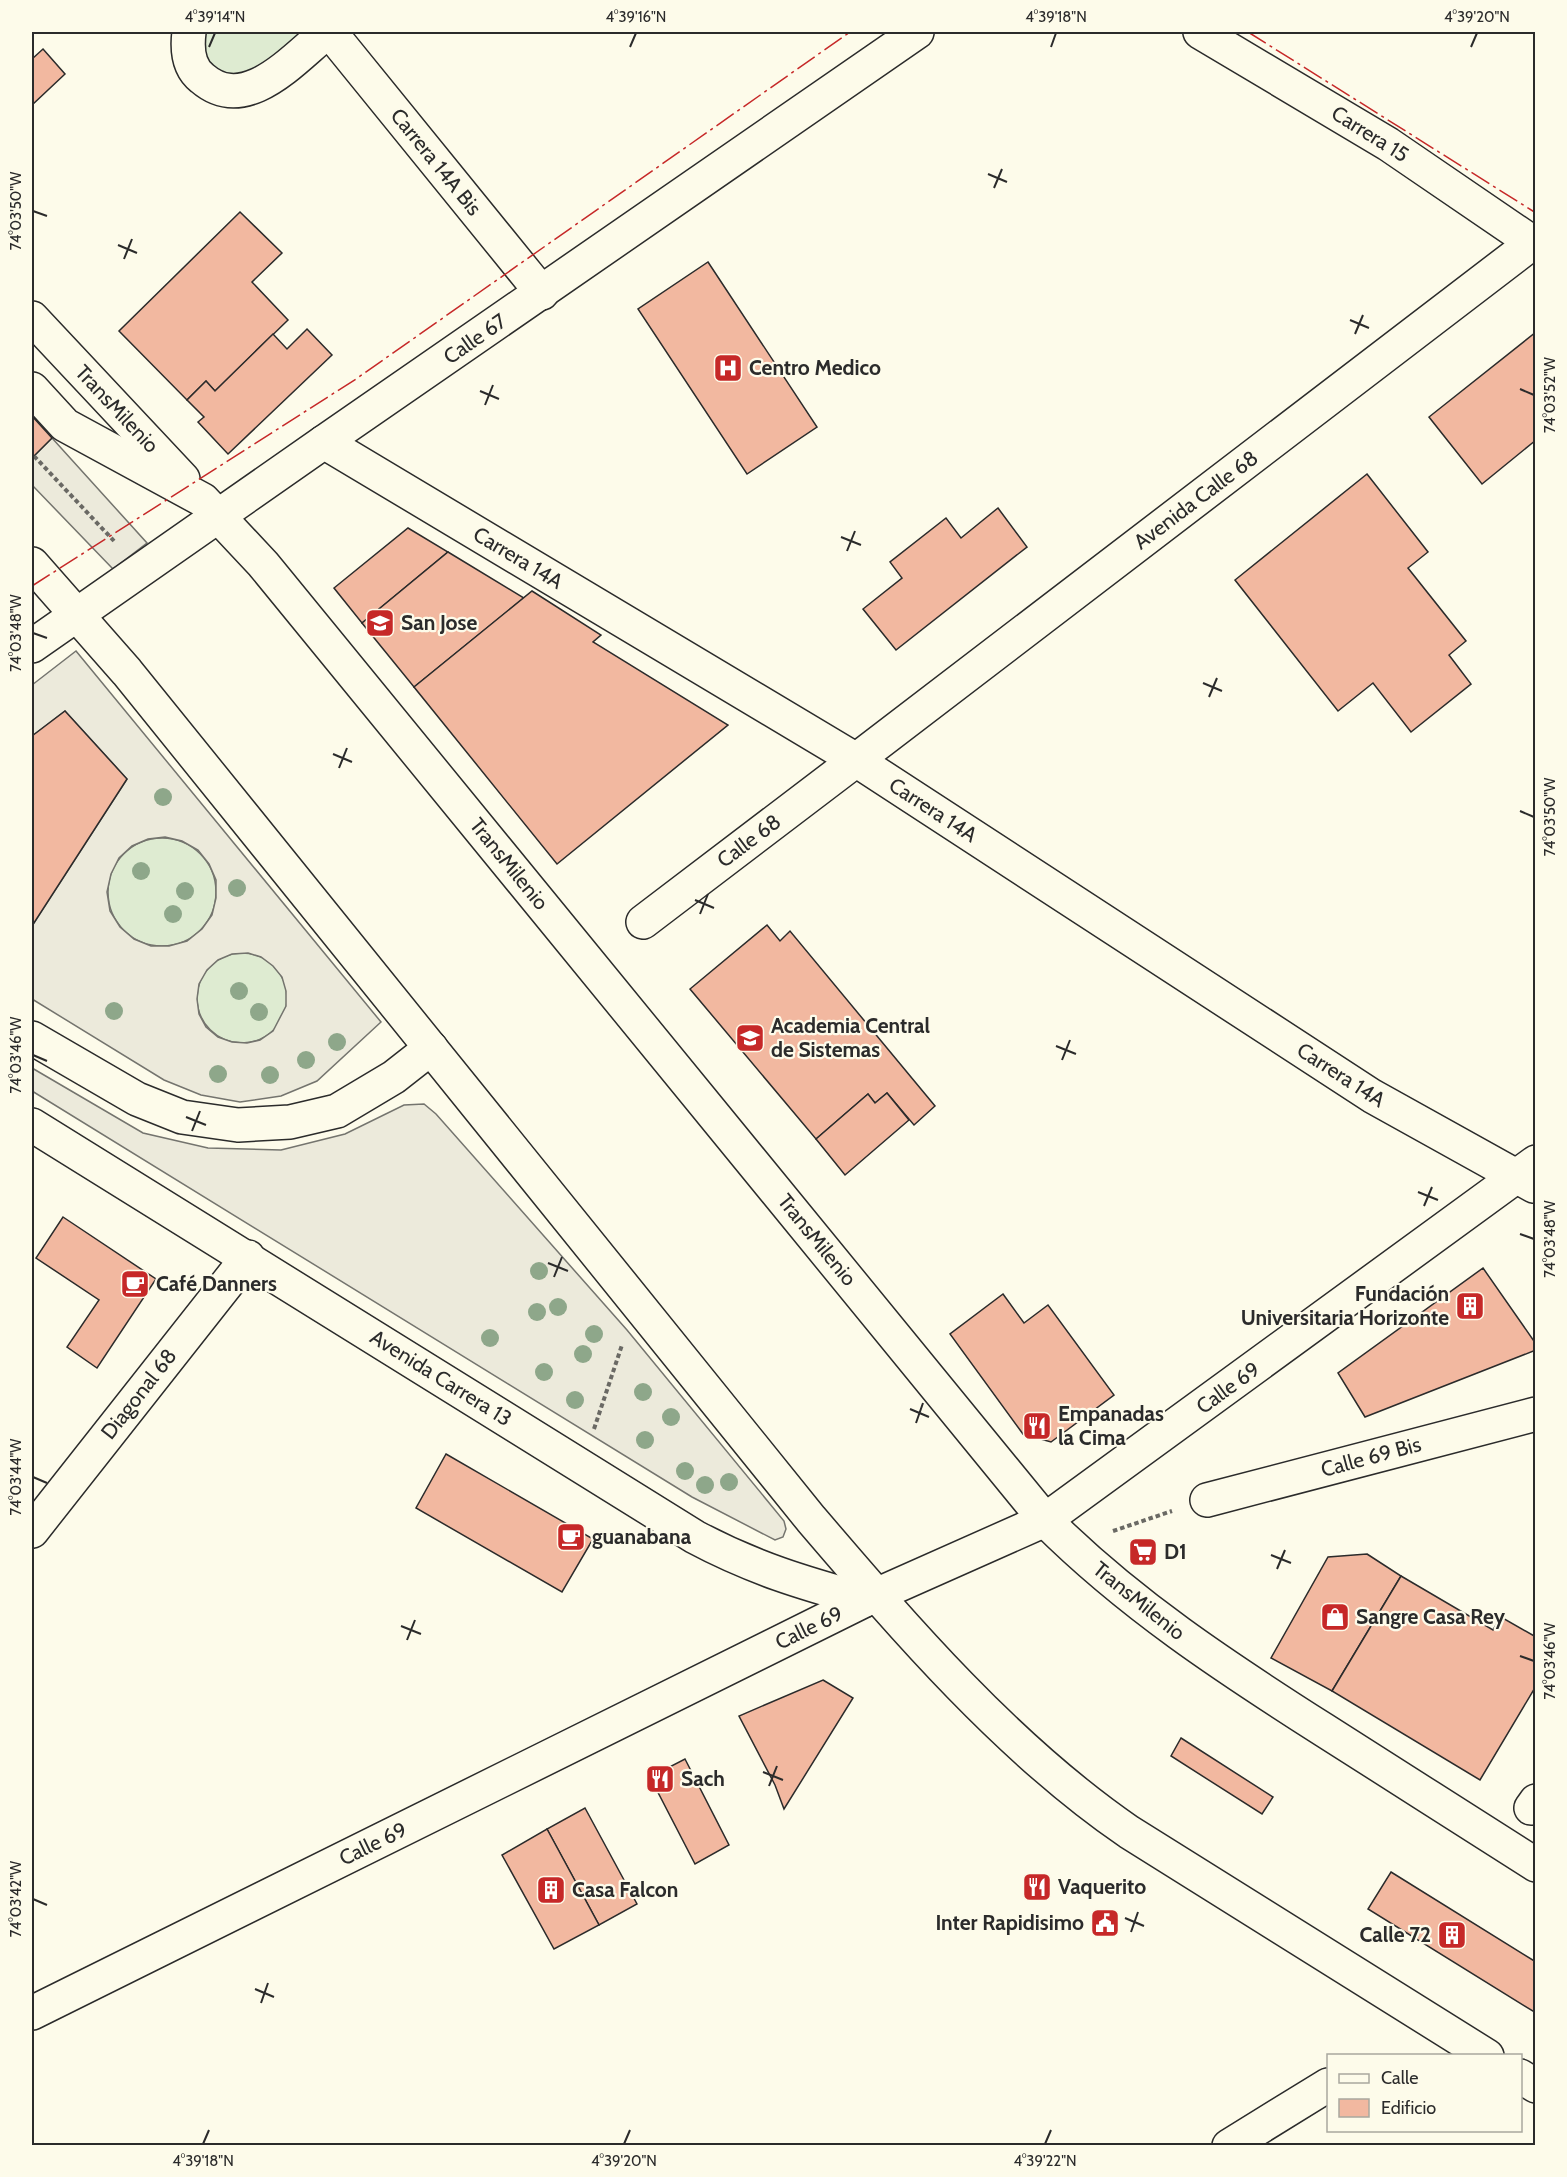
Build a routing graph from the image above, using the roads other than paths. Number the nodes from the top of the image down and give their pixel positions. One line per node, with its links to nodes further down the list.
1 (189, 32): 2 (street, Carrera 14A Bis)
2 (329, 32): 6 (street, Carrera 14A Bis)
3 (917, 32): 6 (street, Calle 67)
4 (1200, 32): 5 (street, Carrera 15)
5 (1535, 243): 14 (street, Avenida Calle 68)
6 (542, 293): 9 (street, Calle 67)
7 (32, 318): 10 (street, TransMilenio)
8 (32, 389): 10 (street, TransMilenio)
9 (324, 442): 10 (street, Calle 67); 14 (street, Carrera 14A)
10 (211, 508): 12 (street, Calle 67); 23 (street, TransMilenio)
11 (32, 566): 12 (street)
12 (76, 616): 13 (street, Calle 67); 17 (street)
13 (32, 646)
14 (856, 760): 15 (street, Calle 68); 19 (street, Carrera 14A)
15 (643, 922)
16 (32, 1038): 17 (street)
17 (431, 1048): 25 (street)
18 (32, 1125): 20 (street, Avenida Carrera 13)
19 (1530, 1175): 23 (street, Calle 69)
20 (248, 1257): 24 (street, Diagonal 68); 25 (street, Avenida Carrera 13)
21 (1536, 1414): 22 (street, Calle 69 Bis)
22 (1207, 1500)
23 (1046, 1520): 25 (street, Calle 69); 26 (street, TransMilenio)
24 (32, 1531)
25 (871, 1598): 27 (street, Calle 69); 28 (street)
26 (1536, 1864)
27 (32, 2013)
28 (1485, 2054)
29 (1522, 2077): 31 (street)
30 (1327, 2086): 32 (street)
31 (1536, 2086)
32 (1229, 2145)

